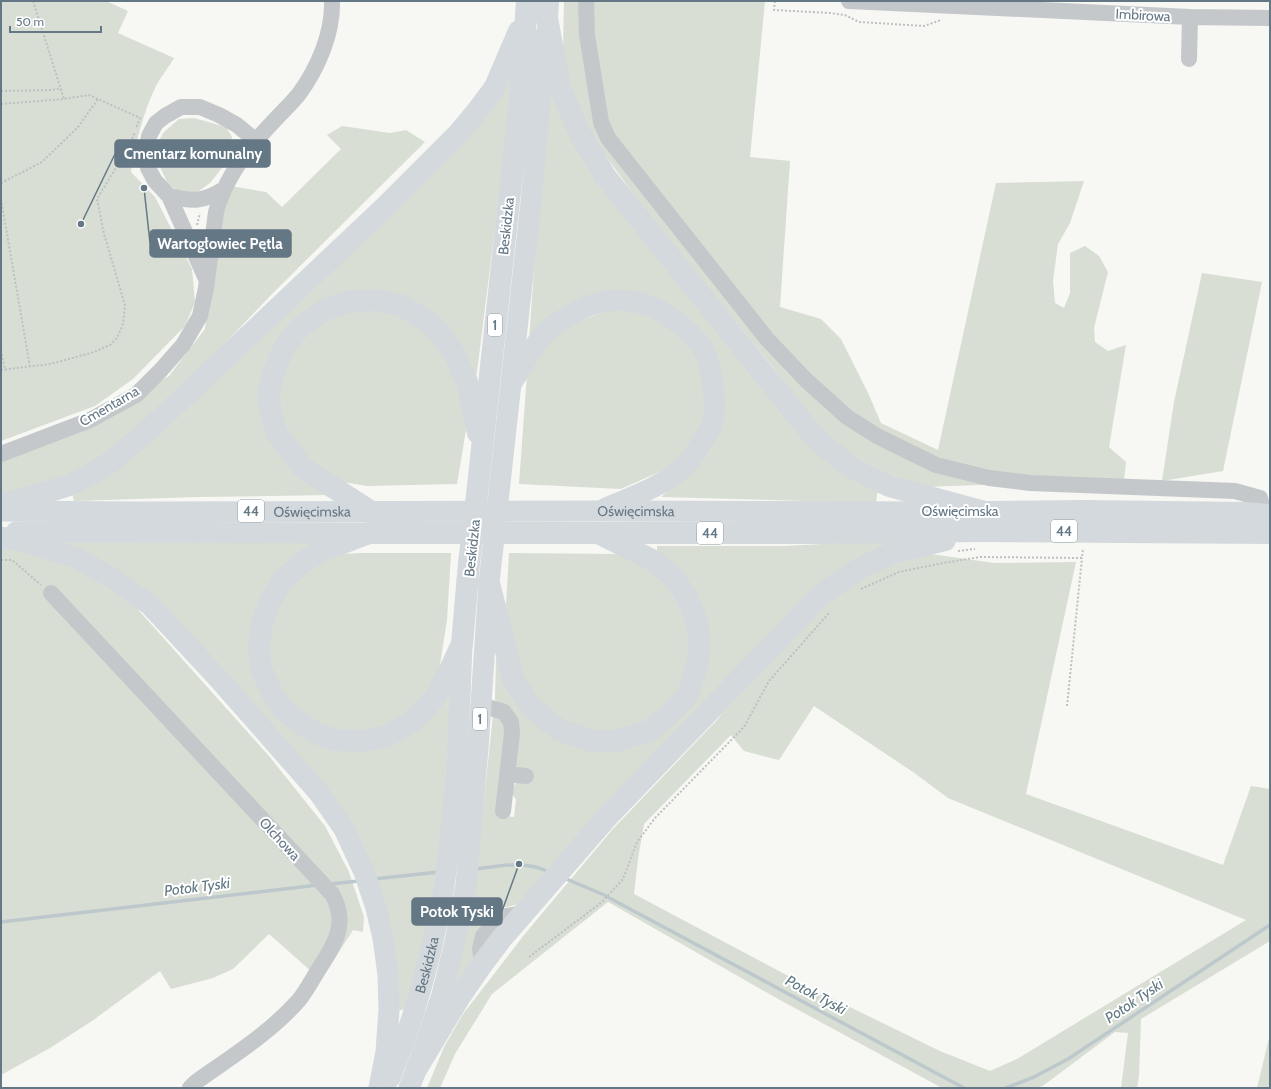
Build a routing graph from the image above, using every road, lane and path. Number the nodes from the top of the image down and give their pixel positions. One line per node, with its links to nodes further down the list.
1 (33, 1): 12 (path)
2 (332, 1): 17 (street, Cmentarna)
3 (586, 1): 34 (street)
4 (775, 1): 5 (path)
5 (847, 8): 8 (street, Imbirowa); 10 (path)
6 (527, 9): 28 (highway, Beskidzka / 1); 30 (highway)
7 (548, 10): 27 (main road, Beskidzka / 1); 35 (highway)
8 (1190, 17): 9 (street, Imbirowa); 11 (street)
9 (1270, 18)
10 (941, 20)
11 (1189, 59)
12 (61, 88): 13 (path); 14 (path)
13 (1, 91)
14 (64, 99): 15 (path); 16 (path)
15 (98, 99): 18 (path); 24 (path)
16 (1, 104)
17 (256, 141): 19 (street, Cmentarna); 20 (street)
18 (1, 183)
19 (224, 189): 20 (street); 22 (street, Cmentarna)
20 (169, 196): 22 (street)
21 (1, 199): 24 (path)
22 (207, 281): 29 (street, Cmentarna)
23 (1, 350): 26 (path)
24 (30, 367): 26 (path)
25 (1, 370): 26 (path)
26 (5, 370)
27 (510, 385): 33 (main road); 44 (main road, Beskidzka / 1)
28 (482, 451): 32 (highway); 48 (highway, Beskidzka / 1)
29 (1, 454)
30 (1, 504)
31 (1, 511): 32 (main road, Oświęcimska / 44)
32 (370, 511): 33 (main road, Oświęcimska / 44)
33 (601, 511): 35 (main road, Oświęcimska / 44)
34 (1268, 521): 35 (highway, Oświęcimska / 44)
35 (981, 531): 38 (highway, Oświęcimska / 44); 41 (path); 55 (highway)
36 (1, 532): 37 (main road, Oświęcimska / 44)
37 (369, 533): 38 (highway, Oświęcimska / 44); 48 (highway)
38 (599, 533): 44 (highway)
39 (1, 537): 57 (main road)
40 (1090, 548): 42 (path)
41 (955, 552)
42 (1082, 558): 45 (path); 50 (path)
43 (1, 560): 46 (path)
44 (489, 583): 49 (main road, Beskidzka / 1)
45 (860, 590)
46 (51, 594): 56 (street, Olchowa)
47 (830, 612): 54 (path)
48 (462, 644): 58 (main road, Beskidzka / 1)
49 (481, 704): 51 (street); 55 (main road, Beskidzka / 1)
50 (1067, 706)
51 (508, 774): 52 (street); 53 (street)
52 (526, 776)
53 (504, 811)
54 (529, 957)
55 (417, 1068): 59 (main road, Beskidzka / 1)
56 (190, 1088)
57 (379, 1088)
58 (386, 1088)
59 (409, 1088)

